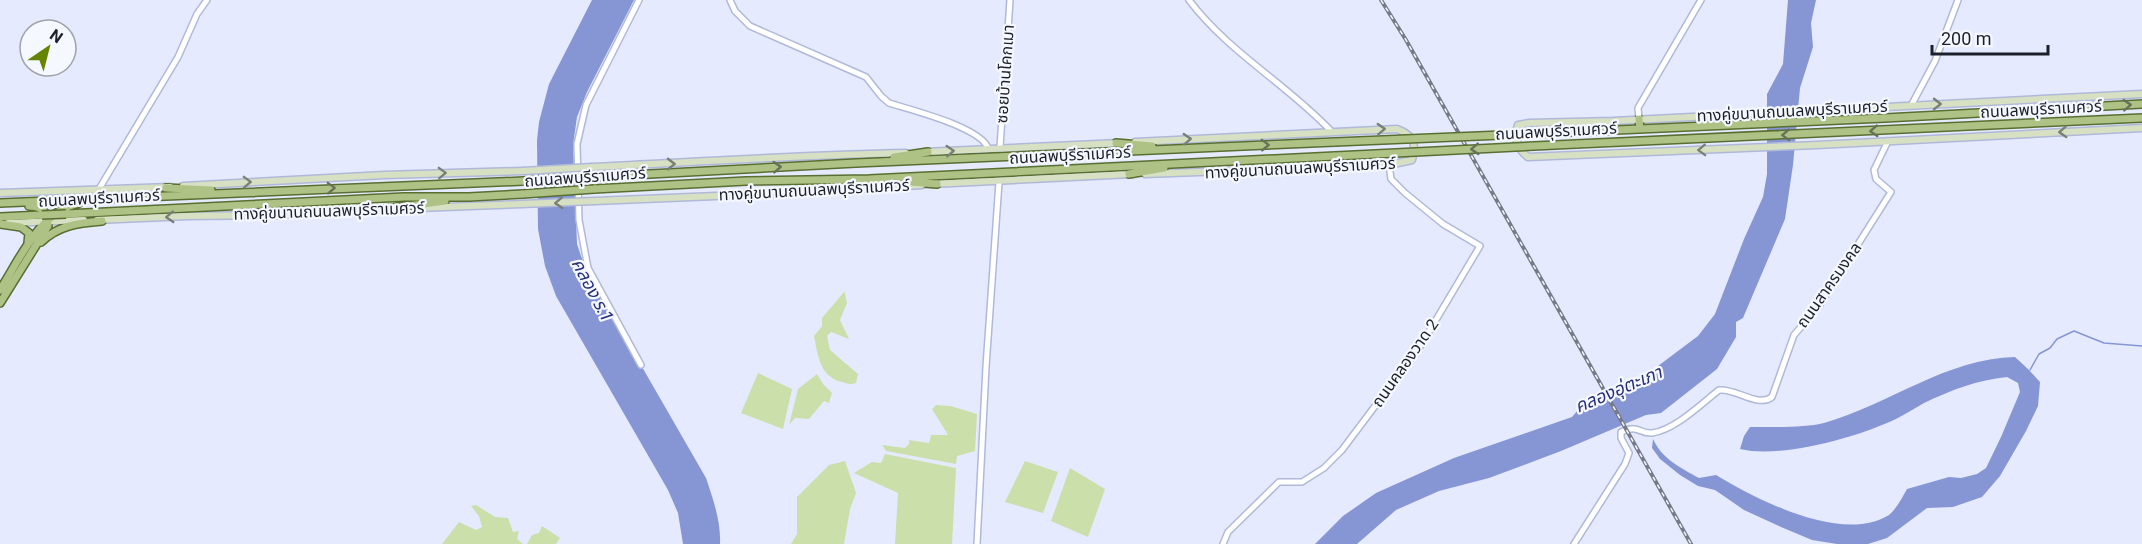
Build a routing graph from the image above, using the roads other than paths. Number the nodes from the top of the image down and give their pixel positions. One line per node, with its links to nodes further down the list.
1 (207, 0): 35 (street)
2 (639, 0): 50 (street)
3 (730, 0): 21 (street)
4 (1010, 0): 20 (street, ซอยบ้านโคกเมา)
5 (1189, 0): 17 (street)
6 (1701, 0): 13 (street)
7 (1958, 0): 9 (street)
8 (2142, 94): 9 (main road, ทางคู่ขนานถนนลพบุรีราเมศวร์, one-way to 8)
9 (1912, 104): 13 (main road, ทางคู่ขนานถนนลพบุรีราเมศวร์)
10 (2142, 104): 11 (main road, ถนนลพบุรีราเมศวร์, one-way to 10)
11 (1957, 114): 14 (main road); 16 (main road, ถนนลพบุรีราเมศวร์)
12 (2142, 118): 14 (main road, ถนนลพบุรีราเมศวร์)
13 (1639, 119): 16 (main road); 18 (main road, ทางคู่ขนานถนนลพบุรีราเมศวร์, one-way to 13)
14 (1957, 127): 25 (main road, ถนนลพบุรีราเมศวร์, one-way to 25, bridge)
15 (2142, 128): 18 (main road, ทางคู่ขนานถนนลพบุรีราเมศวร์, one-way to 18)
16 (1640, 129): 22 (main road, ถนนลพบุรีราเมศวร์, one-way to 16, bridge)
17 (1332, 132): 19 (main road, ทางคู่ขนานถนนลพบุรีราเมศวร์, one-way to 17); 26 (main road, ทางคู่ขนานถนนลพบุรีราเมศวร์, one-way to 26)
18 (1888, 141): 53 (street, ถนนสาครมงคล)
19 (1116, 143): 20 (main road, ทางคู่ขนานถนนลพบุรีราเมศวร์); 22 (main road)
20 (1000, 147): 21 (main road, ทางคู่ขนานถนนลพบุรีราเมศวร์)
21 (988, 148): 23 (main road, ทางคู่ขนานถนนลพบุรีราเมศวร์, one-way to 21)
22 (1184, 148): 24 (main road, ถนนลพบุรีราเมศวร์)
23 (928, 152): 24 (main road); 34 (main road, ทางคู่ขนานถนนลพบุรีราเมศวร์, one-way to 23, bridge)
24 (856, 162): 27 (main road, ถนนลพบุรีราเมศวร์, one-way to 24)
25 (1187, 164): 28 (main road); 29 (main road, ถนนลพบุรีราเมศวร์)
26 (1389, 165): 28 (main road, ทางคู่ขนานถนนลพบุรีราเมศวร์); 52 (street, ถนนคลองวาด 2)
27 (746, 169): 30 (main road); 33 (main road, ถนนลพบุรีราเมศวร์, bridge)
28 (1129, 174): 31 (main road, ทางคู่ขนานถนนลพบุรีราเมศวร์)
29 (870, 178): 30 (main road, ถนนลพบุรีราเมศวร์); 32 (main road)
30 (746, 181): 39 (main road, ถนนลพบุรีราเมศวร์, bridge)
31 (999, 182): 32 (main road, ทางคู่ขนานถนนลพบุรีราเมศวร์); 51 (street)
32 (937, 184): 42 (main road, ทางคู่ขนานถนนลพบุรีราเมศวร์, one-way to 42, bridge)
33 (404, 185): 36 (main road, ถนนลพบุรีราเมศวร์, one-way to 33); 38 (main road)
34 (166, 188): 35 (main road, ทางคู่ขนานถนนลพบุรีราเมศวร์); 36 (main road)
35 (99, 189): 37 (main road, ทางคู่ขนานถนนลพบุรีราเมศวร์)
36 (260, 191): 40 (main road, ถนนลพบุรีราเมศวร์)
37 (0, 193)
38 (404, 197): 39 (main road, ถนนลพบุรีราเมศวร์); 44 (main road, ถนนลพบุรีราเมศวร์, bridge)
39 (469, 197): 42 (main road)
40 (94, 199): 41 (main road, ถนนลพบุรีราเมศวร์); 44 (main road)
41 (0, 204): 44 (main road)
42 (386, 209): 45 (main road, ทางคู่ขนานถนนลพบุรีราเมศวร์, one-way to 45)
43 (0, 217): 44 (main road, ถนนลพบุรีราเมศวร์)
44 (45, 217): 45 (main road, ทางคู่ขนานถนนลพบุรีราเมศวร์); 46 (main road, ทางคู่ขนานถนนลพบุรีราเมศวร์); 47 (main road)
45 (102, 220): 47 (main road)
46 (0, 224): 47 (main road)
47 (31, 247): 48 (main road); 49 (main road)
48 (0, 290)
49 (0, 303)
50 (641, 365)
51 (977, 544)
52 (1223, 544)
53 (1574, 544)

